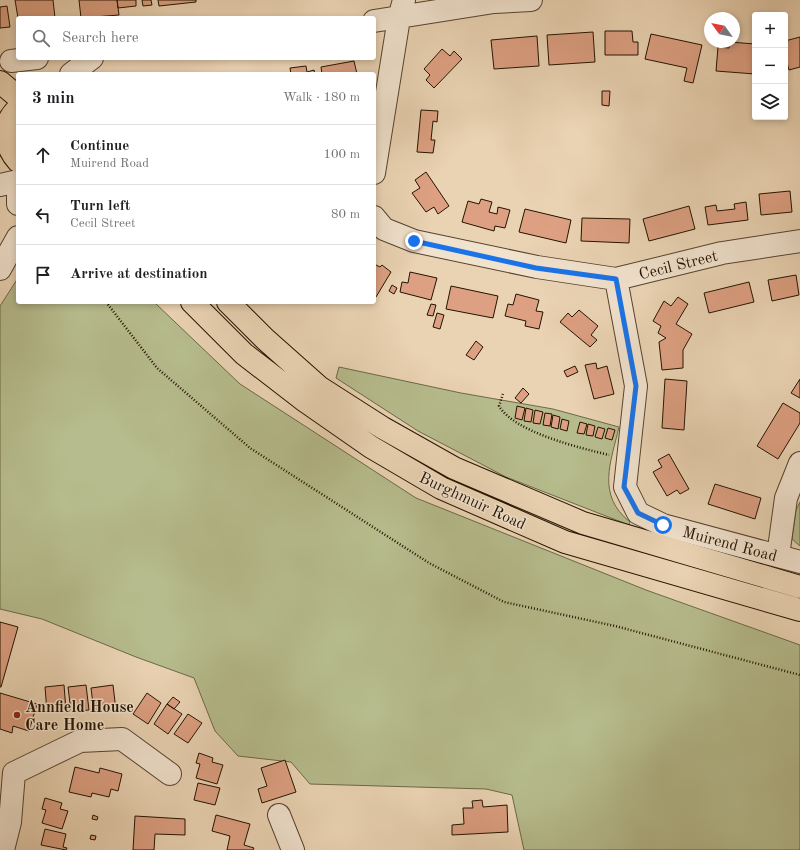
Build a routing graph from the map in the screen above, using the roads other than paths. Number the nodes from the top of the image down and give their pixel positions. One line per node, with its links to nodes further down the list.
1 (531, 0): 2 (street)
2 (402, 9): 3 (street); 10 (street)
3 (376, 20)
4 (20, 60): 5 (street)
5 (11, 61)
6 (0, 82): 7 (main road)
7 (16, 95)
8 (9, 115): 9 (main road)
9 (16, 159)
10 (376, 161)
11 (16, 181): 12 (street)
12 (0, 185)
13 (376, 220): 17 (street, Cecil Street)
14 (16, 241): 16 (street)
15 (800, 241): 17 (street, Cecil Street)
16 (0, 269)
17 (616, 279): 21 (street, Muirend Road)
18 (194, 304): 24 (main road, Burghmuir Road)
19 (230, 304): 23 (main road, Burghmuir Road)
20 (800, 463): 21 (street)
21 (778, 556): 22 (street, Muirend Road)
22 (800, 562)
23 (800, 587)
24 (800, 610)
25 (7, 769): 26 (street); 28 (street)
26 (170, 774)
27 (278, 814): 29 (street)
28 (3, 850)
29 (293, 850)

